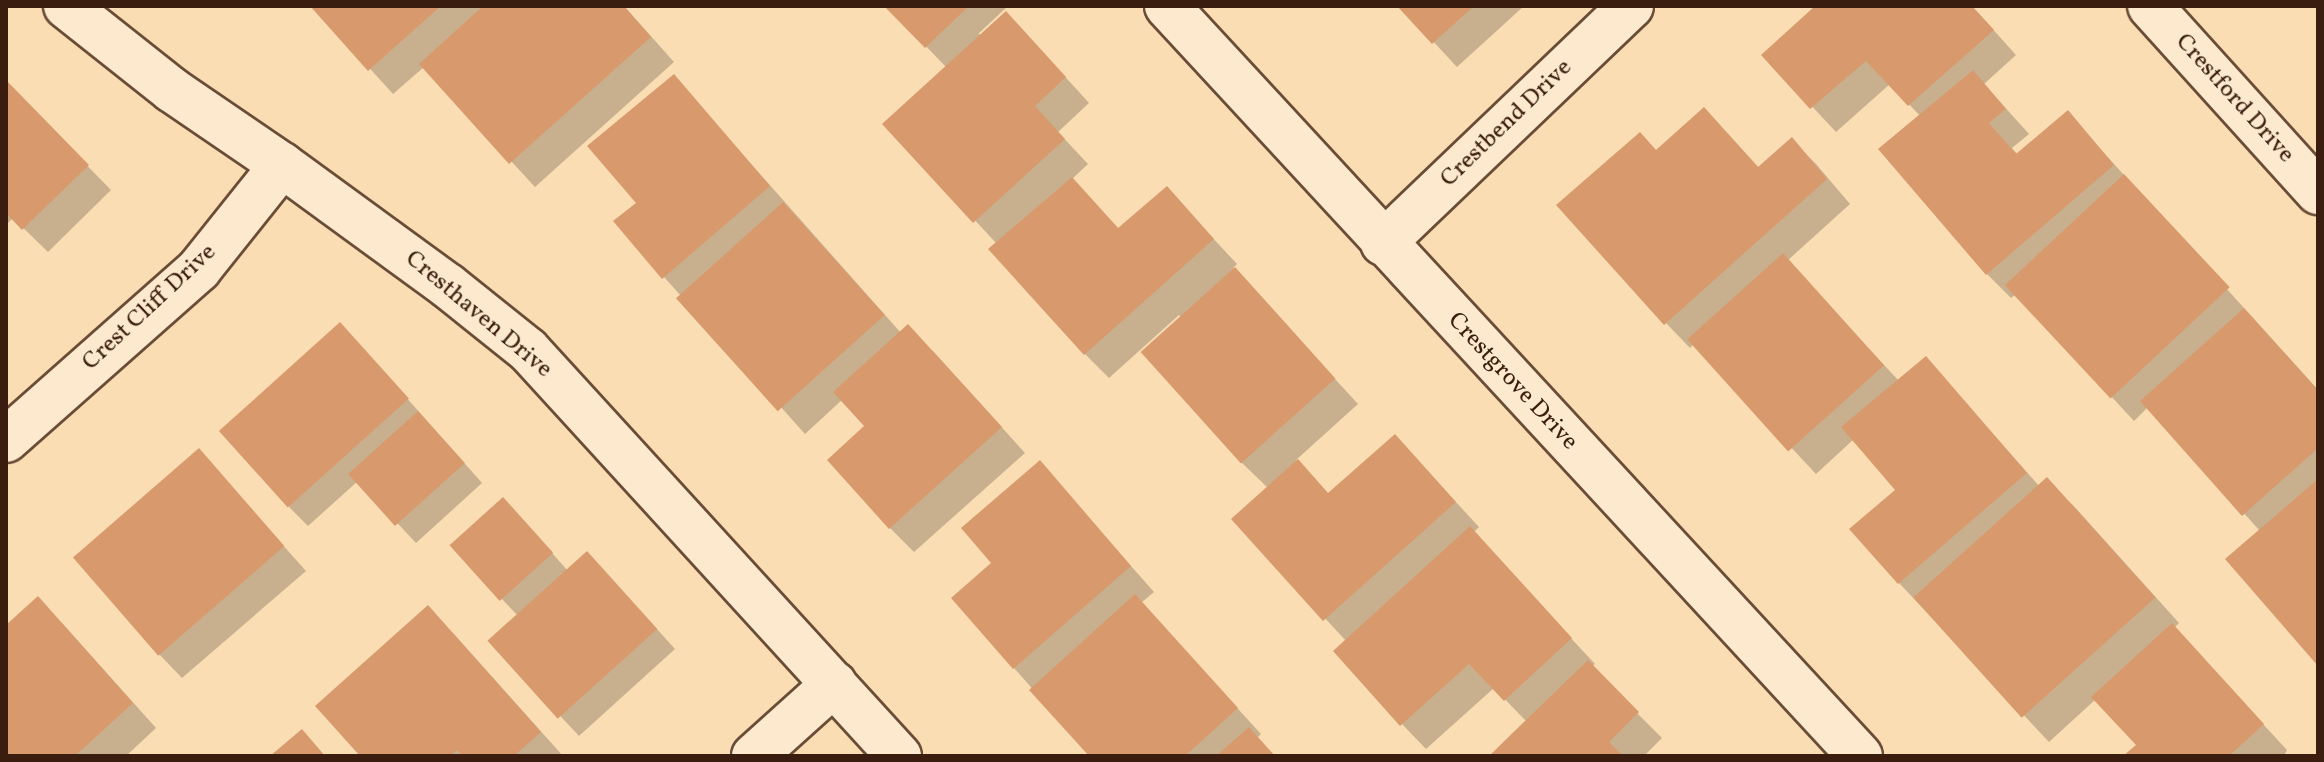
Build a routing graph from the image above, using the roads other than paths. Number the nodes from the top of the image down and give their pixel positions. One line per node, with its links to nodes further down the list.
1 (66, 6): 5 (street, Cresthaven Drive)
2 (1167, 6): 7 (street, Crestgrove Drive)
3 (1631, 6): 7 (street, Crestbend Drive)
4 (2150, 6): 6 (street, Crestford Drive)
5 (282, 165): 8 (street, Crest Cliff Drive); 9 (street, Cresthaven Drive)
6 (2318, 192)
7 (1383, 243): 12 (street, Crestgrove Drive)
8 (6, 440)
9 (834, 684): 10 (street); 11 (street, Cresthaven Drive)
10 (754, 756)
11 (899, 756)
12 (1860, 756)

